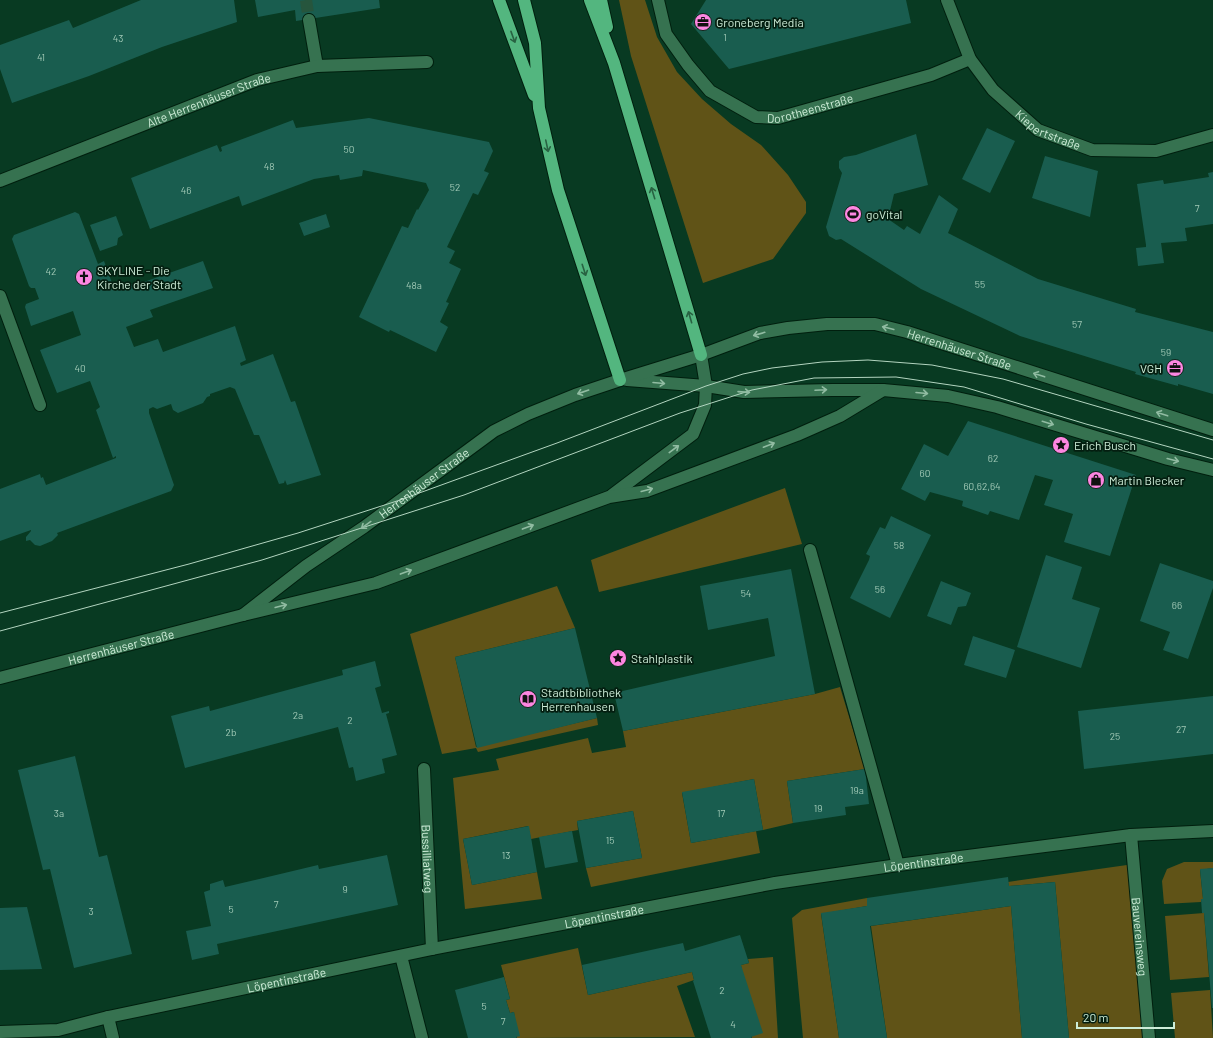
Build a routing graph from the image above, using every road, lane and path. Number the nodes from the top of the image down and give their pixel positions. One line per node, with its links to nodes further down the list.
1 (500, 0): 12 (highway, one-way to 12)
2 (524, 0): 12 (highway)
3 (590, 0): 10 (highway)
4 (601, 0): 10 (highway)
5 (658, 0): 8 (street, Dorotheenstraße)
6 (947, 0): 8 (street, Kiepertstraße)
7 (309, 20): 11 (street)
8 (970, 59): 13 (street, Kiepertstraße)
9 (427, 62): 11 (street, Alte Herrenhäuser Straße)
10 (614, 63): 16 (highway, one-way to 10)
11 (317, 66): 14 (street, Alte Herrenhäuser Straße)
12 (539, 108): 17 (highway, one-way to 17)
13 (1213, 135)
14 (0, 181)
15 (0, 296): 20 (street)
16 (701, 355): 17 (street, Herrenhäuser Straße); 18 (street, Herrenhäuser Straße); 21 (street, Herrenhäuser Straße, one-way to 16)
17 (620, 380): 18 (street, Herrenhäuser Straße, one-way to 18); 25 (street, Herrenhäuser Straße, one-way to 25)
18 (706, 386): 19 (street, Herrenhäuser Straße, one-way to 19); 23 (street, Herrenhäuser Straße, one-way to 18)
19 (883, 390): 22 (street, Herrenhäuser Straße, one-way to 22); 23 (street, Herrenhäuser Straße, one-way to 19)
20 (40, 405)
21 (1213, 430)
22 (1213, 470)
23 (609, 497): 25 (street, Herrenhäuser Straße, one-way to 23)
24 (810, 550): 30 (street)
25 (243, 616): 26 (street, Herrenhäuser Straße)
26 (0, 678)
27 (424, 769): 31 (street, Bussilliatweg)
28 (1213, 831): 29 (street, Löpentinstraße)
29 (1131, 835): 30 (street, Löpentinstraße); 37 (street, Bauvereinsweg)
30 (898, 865): 31 (street, Löpentinstraße)
31 (432, 949): 32 (street, Löpentinstraße)
32 (401, 956): 33 (street, Löpentinstraße); 36 (street)
33 (108, 1017): 34 (street, Löpentinstraße); 35 (street)
34 (0, 1032)
35 (113, 1038)
36 (422, 1038)
37 (1148, 1038)

